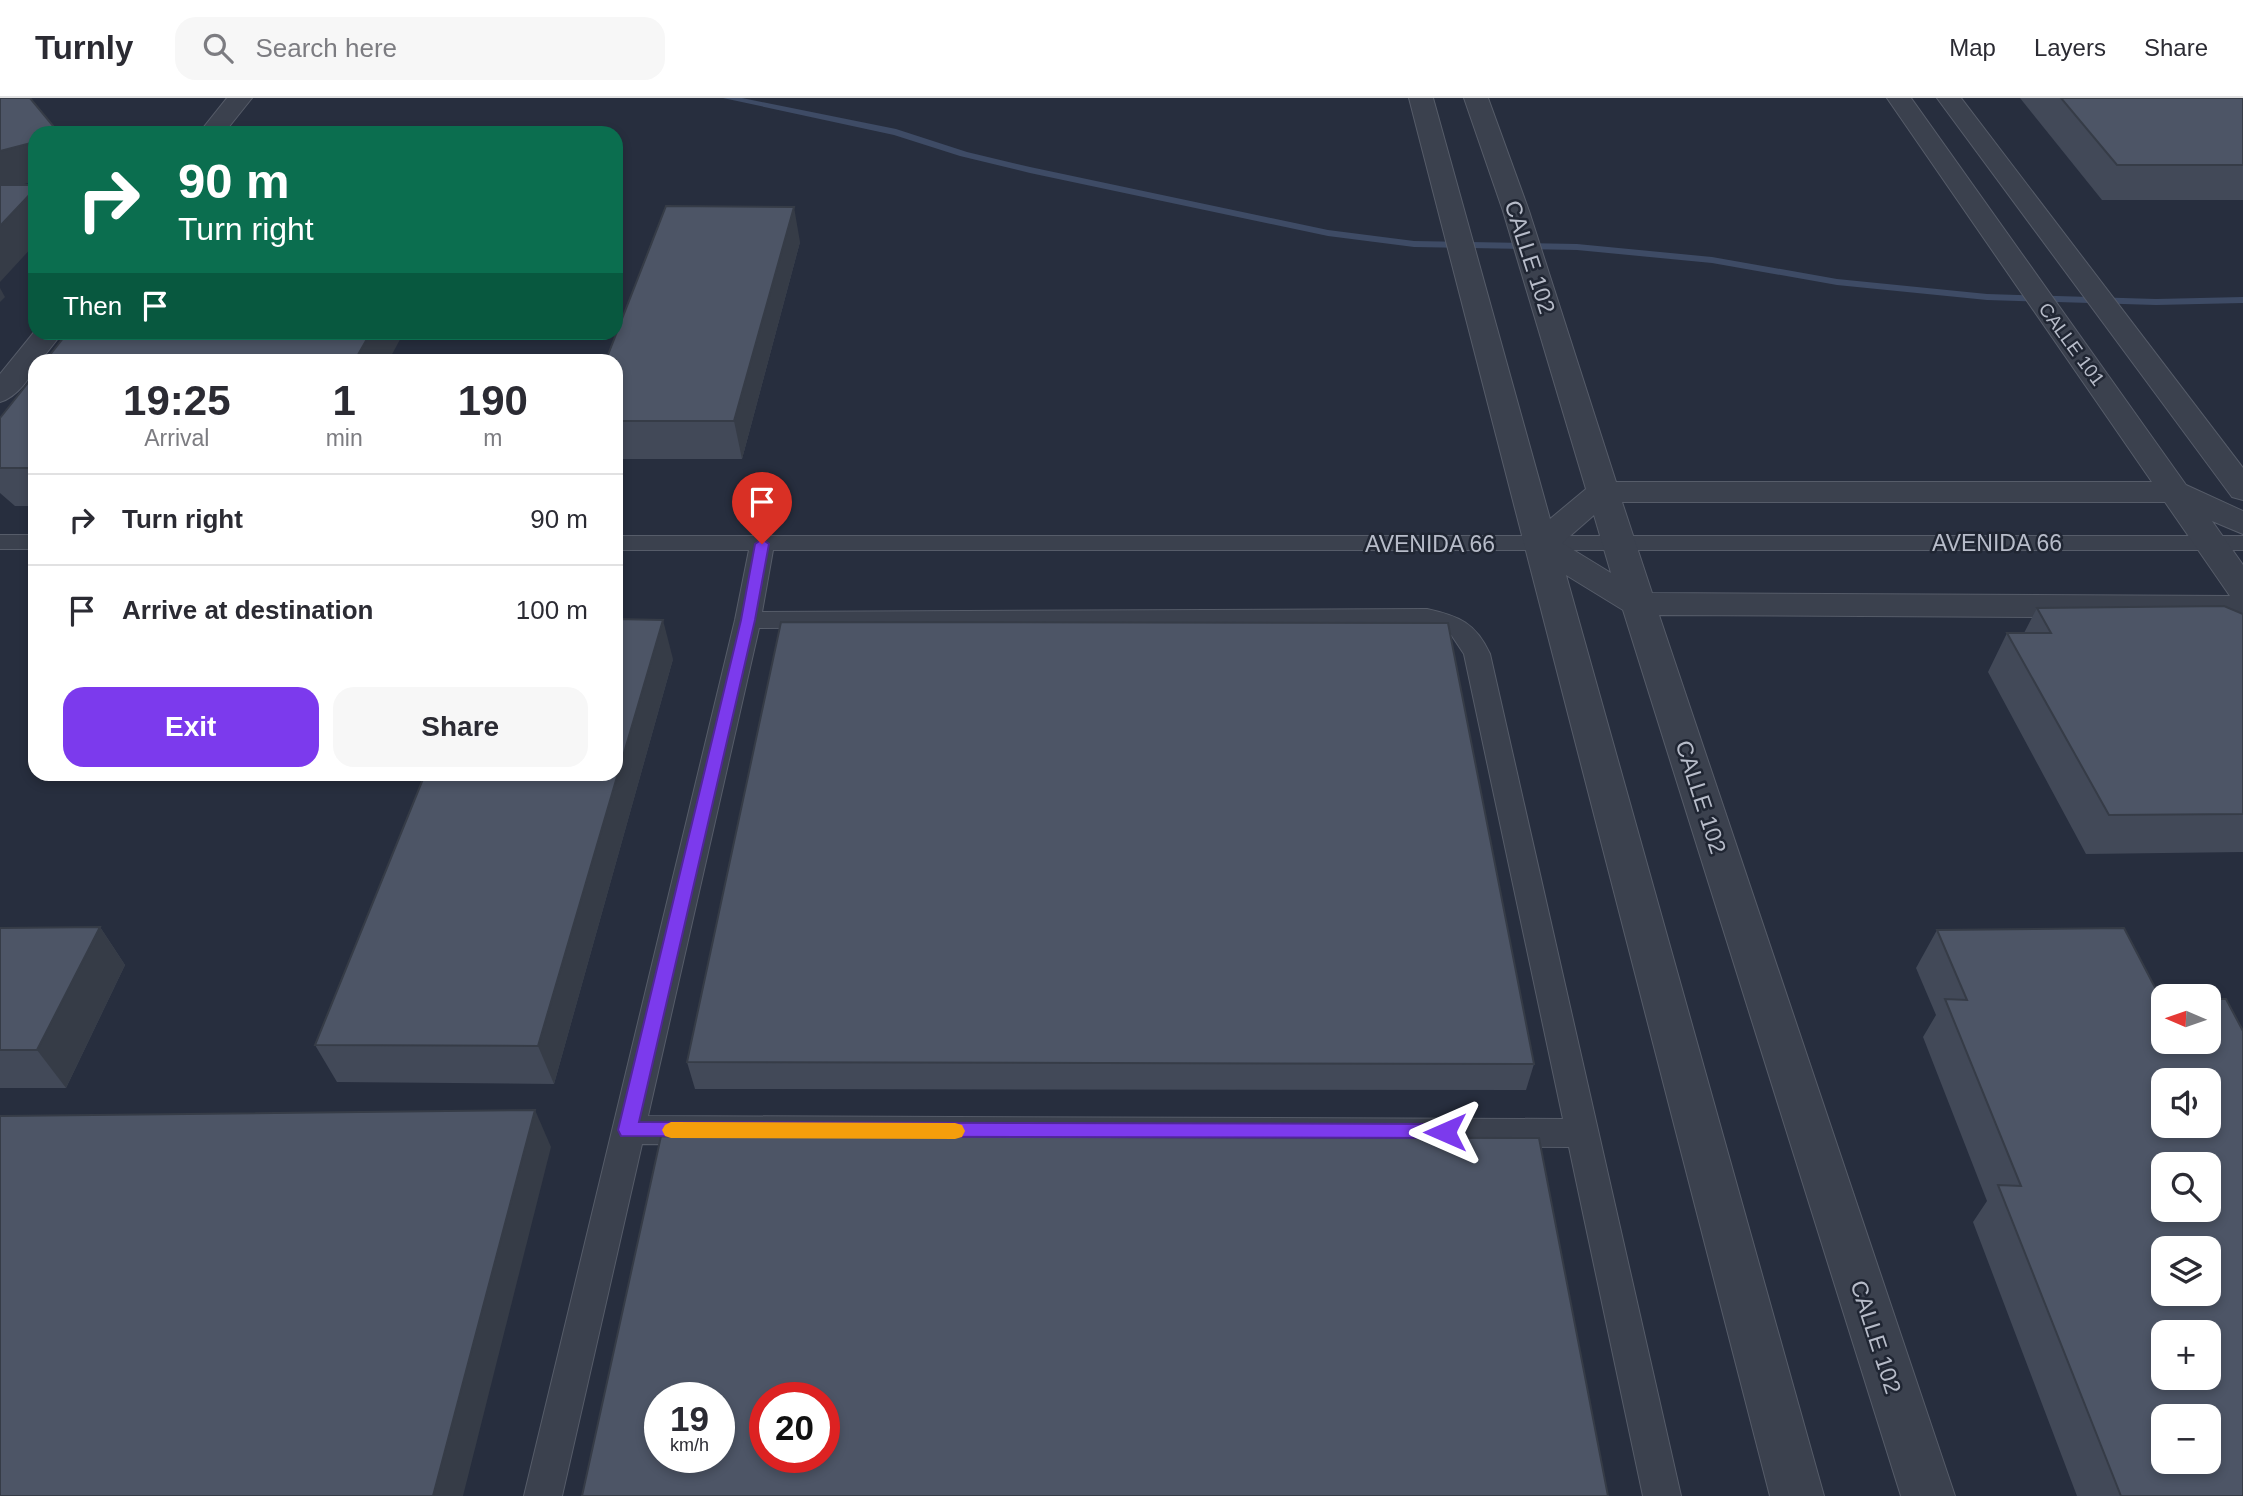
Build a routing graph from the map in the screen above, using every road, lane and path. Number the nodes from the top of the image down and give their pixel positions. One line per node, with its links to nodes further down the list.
1 (240, 98): 6 (street)
2 (1421, 98): 21 (street)
3 (1476, 98): 12 (street, CALLE 102)
4 (1899, 98): 13 (street, CALLE 101)
5 (1949, 98): 11 (street)
6 (217, 126)
7 (43, 340): 8 (street)
8 (31, 354)
9 (28, 358): 10 (street)
10 (0, 393)
11 (2243, 490)
12 (1602, 492): 13 (street); 21 (street); 22 (street, CALLE 102)
13 (2178, 492): 14 (street); 17 (street, CALLE 101)
14 (2243, 524)
15 (0, 542): 16 (lane)
16 (28, 542)
17 (2209, 542): 19 (lane, AVENIDA 66); 22 (lane, AVENIDA 66); 23 (street, CALLE 101)
18 (623, 543): 20 (lane, AVENIDA 66)
19 (2243, 543)
20 (762, 544): 21 (lane, AVENIDA 66); 26 (lane)
21 (1540, 544): 22 (lane, AVENIDA 66); 24 (street); 31 (street)
22 (1620, 544): 24 (street, CALLE 102)
23 (2243, 590)
24 (1638, 604): 25 (street); 32 (street, CALLE 102)
25 (2243, 607)
26 (748, 620): 27 (lane); 28 (lane)
27 (627, 1130): 28 (lane); 29 (lane)
28 (1581, 1133): 30 (lane)
29 (542, 1496)
30 (1662, 1496)
31 (1797, 1496)
32 (1928, 1496)

